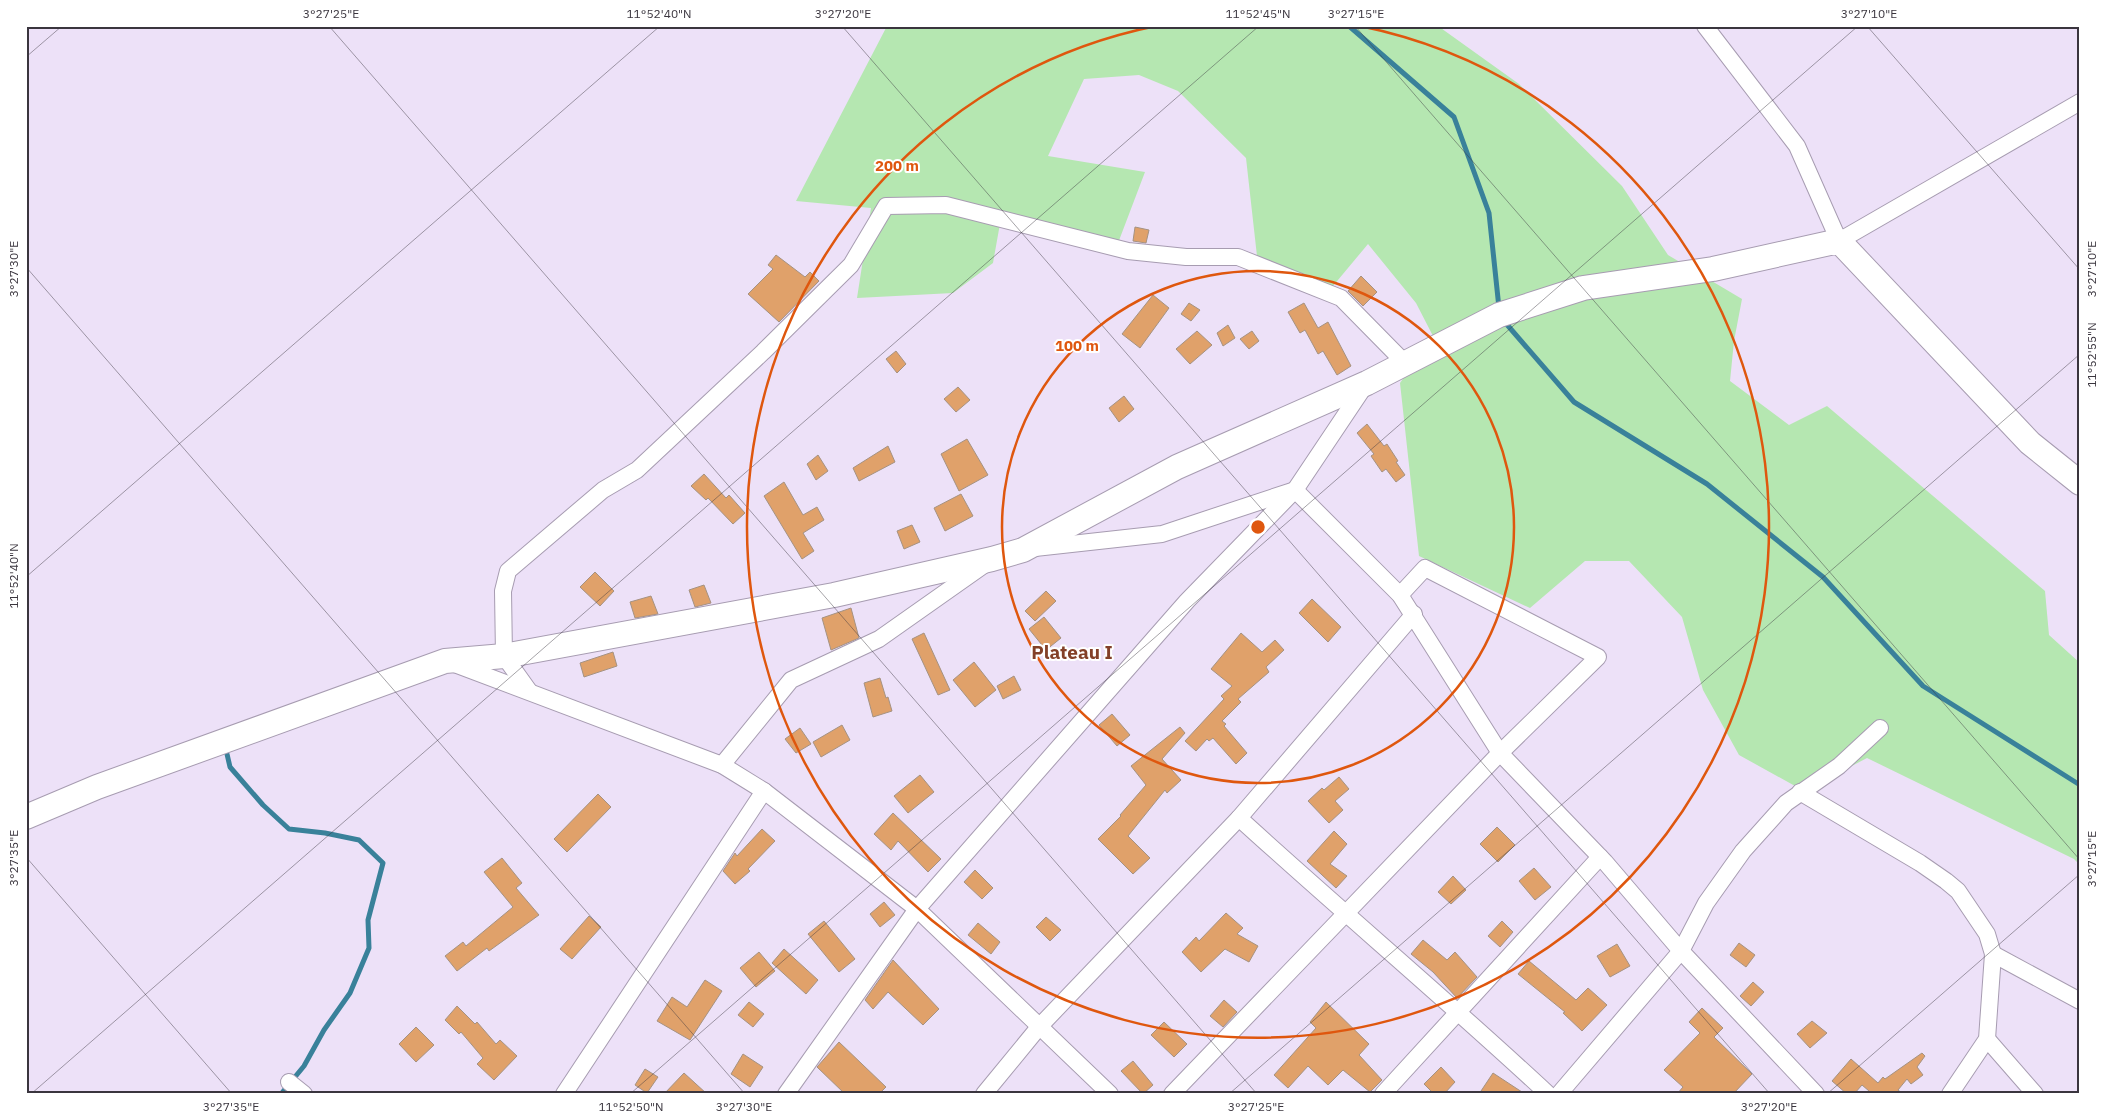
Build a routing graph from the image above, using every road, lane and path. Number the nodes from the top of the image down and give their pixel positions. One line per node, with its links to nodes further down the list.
1 (1705, 26): 3 (street)
2 (2080, 102): 3 (street)
3 (1839, 241): 4 (street); 6 (street)
4 (1405, 363): 5 (street); 12 (street)
5 (1367, 382): 7 (street); 8 (street)
6 (2080, 483)
7 (1295, 490): 8 (street); 10 (street); 23 (street)
8 (1022, 550): 9 (street)
9 (992, 559): 12 (street); 17 (street)
10 (1400, 595): 11 (street); 16 (street)
11 (1414, 614): 16 (street); 21 (street)
12 (504, 656): 13 (street); 14 (street)
13 (445, 660): 14 (street); 20 (street)
14 (529, 691): 17 (street)
15 (1880, 728): 19 (street)
16 (1500, 752): 22 (street); 24 (street)
17 (722, 765): 18 (street)
18 (764, 791): 23 (street); 33 (street)
19 (1800, 792): 25 (street); 26 (street)
20 (26, 817)
21 (1240, 818): 24 (street); 29 (street)
22 (1600, 857): 25 (street); 28 (street)
23 (917, 909): 29 (street); 34 (street)
24 (1344, 913): 28 (street); 37 (street)
25 (1681, 951): 40 (street); 41 (street)
26 (1993, 954): 27 (street); 30 (street)
27 (2080, 1001)
28 (1459, 1012): 38 (street); 39 (street)
29 (1039, 1027): 35 (street); 36 (street)
30 (1987, 1038): 42 (street); 43 (street)
31 (289, 1082): 32 (street)
32 (304, 1094)
33 (564, 1094)
34 (786, 1094)
35 (984, 1094)
36 (1110, 1094)
37 (1172, 1094)
38 (1383, 1094)
39 (1548, 1094)
40 (1559, 1094)
41 (1816, 1094)
42 (1950, 1094)
43 (2035, 1094)

